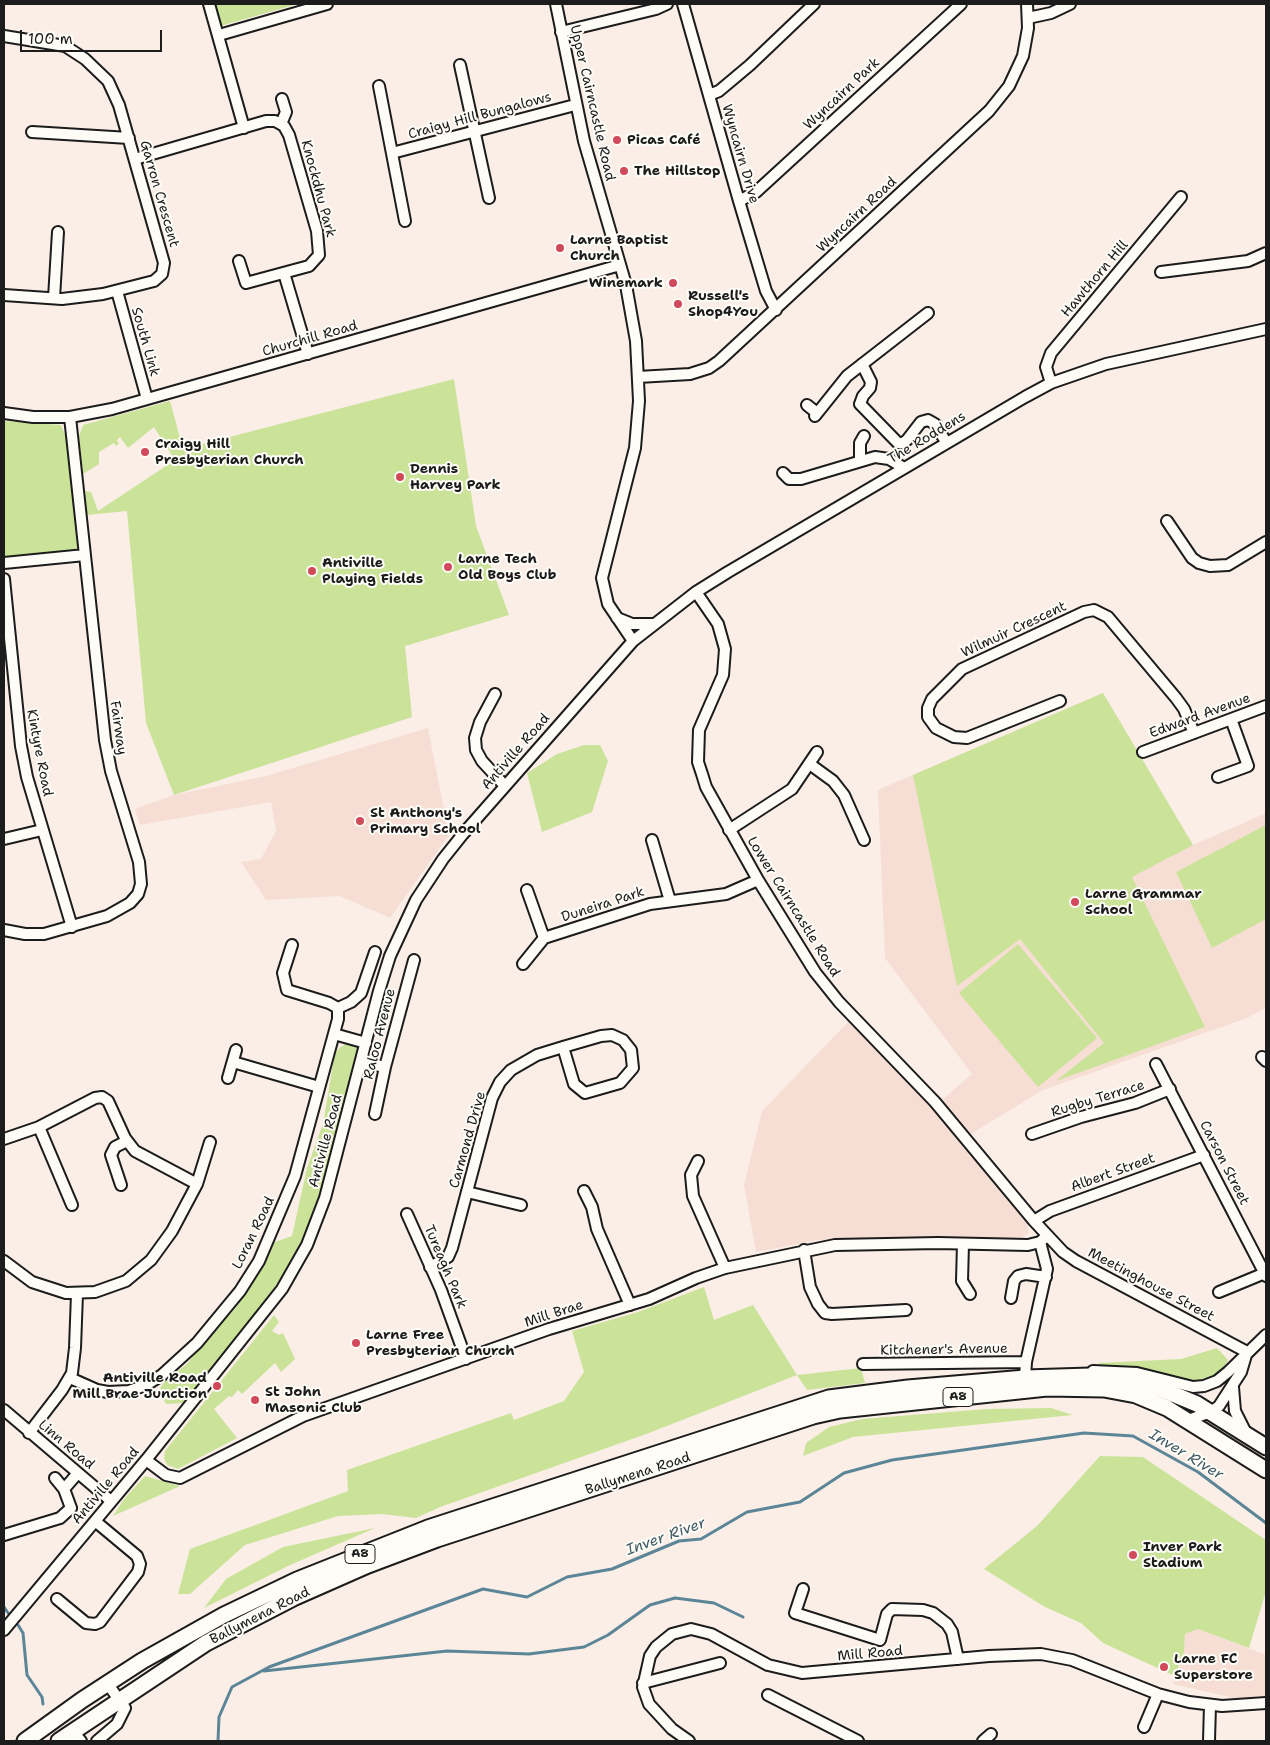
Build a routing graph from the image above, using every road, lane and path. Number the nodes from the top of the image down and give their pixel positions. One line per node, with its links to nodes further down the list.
1 (209, 4): 12 (street)
2 (327, 4): 12 (street)
3 (556, 4): 11 (street, Upper Cairncastle Road)
4 (667, 4): 11 (street)
5 (683, 4): 16 (street, Wyncairn Drive)
6 (814, 4): 16 (street)
7 (961, 4): 28 (street, Wyncairn Park)
8 (1027, 4): 10 (street, Wyncairn Road)
9 (1070, 4): 10 (street)
10 (1028, 18): 39 (street, Wyncairn Road)
11 (561, 32): 18 (street, Upper Cairncastle Road)
12 (218, 35): 20 (street)
13 (4, 36): 23 (street, Garron Crescent)
14 (460, 65): 21 (street)
15 (379, 86): 24 (street)
16 (709, 96): 28 (street, Wyncairn Drive)
17 (282, 99): 19 (street)
18 (575, 106): 21 (street, Craigy Hill Bungalows); 33 (street, Upper Cairncastle Road)
19 (281, 124): 20 (street); 35 (street, Knockdhu Park)
20 (244, 128): 25 (street)
21 (474, 131): 24 (street, Craigy Hill Bungalows); 27 (street)
22 (32, 132): 23 (street)
23 (129, 138): 25 (street, Garron Crescent)
24 (392, 153): 29 (street)
25 (135, 159): 36 (street, Garron Crescent)
26 (1180, 197): 45 (street, Hawthorn Hill)
27 (489, 198)
28 (739, 201): 39 (street, Wyncairn Drive)
29 (406, 221)
30 (58, 232): 38 (street)
31 (1266, 253): 34 (street)
32 (239, 261): 35 (street, Knockdhu Park)
33 (620, 265): 42 (street, Churchill Road); 44 (street, Upper Cairncastle Road)
34 (1161, 272)
35 (284, 273): 42 (street)
36 (117, 291): 38 (street, Garron Crescent); 46 (street, South Link)
37 (4, 295): 38 (street, Garron Crescent)
38 (54, 298)
39 (776, 310): 44 (street, Wyncairn Road)
40 (926, 318): 43 (street)
41 (1266, 329): 45 (street, The Roddens)
42 (308, 354): 46 (street, Churchill Road)
43 (862, 364): 47 (street); 51 (street)
44 (638, 377): 61 (street, Upper Cairncastle Road)
45 (1052, 383): 51 (street, The Roddens)
46 (147, 399): 49 (street, Churchill Road)
47 (807, 405)
48 (4, 413): 49 (street, Churchill Road)
49 (70, 417): 57 (street, Fairway)
50 (864, 436): 52 (street)
51 (946, 442): 53 (street, The Roddens)
52 (860, 461): 53 (street); 54 (street)
53 (904, 468): 60 (street, The Roddens)
54 (783, 473)
55 (1167, 521): 56 (street)
56 (1266, 542)
57 (85, 554): 58 (street); 82 (street, Fairway)
58 (4, 563)
59 (4, 579): 74 (street, Kintyre Road)
60 (696, 592): 62 (street, The Roddens); 75 (street, Lower Cairncastle Road)
61 (616, 618): 62 (street); 63 (street, Upper Cairncastle Road)
62 (654, 624): 63 (street, The Roddens)
63 (634, 640): 73 (street, Antiville Road)
64 (495, 694): 73 (street)
65 (1060, 701): 68 (street, Wilmuir Crescent)
66 (1266, 706): 67 (street, Edward Avenue)
67 (1231, 719): 68 (street, Edward Avenue); 72 (street)
68 (1194, 733): 70 (street, Edward Avenue)
69 (818, 752): 71 (street)
70 (1143, 752)
71 (811, 765): 75 (street); 78 (street)
72 (1218, 777)
73 (505, 786): 91 (street, Antiville Road)
74 (42, 830): 76 (street); 82 (street, Kintyre Road)
75 (729, 830): 79 (street, Lower Cairncastle Road)
76 (4, 839)
77 (652, 840): 81 (street)
78 (864, 840)
79 (758, 880): 81 (street, Duneira Park); 116 (street, Lower Cairncastle Road)
80 (527, 890): 84 (street)
81 (670, 901): 84 (street, Duneira Park)
82 (72, 927): 83 (street, Fairway)
83 (4, 930)
84 (544, 938): 88 (street)
85 (292, 944): 89 (street)
86 (375, 952): 89 (street)
87 (414, 960): 97 (street, Raloo Avenue)
88 (523, 964)
89 (338, 1008): 90 (street, Loran Road)
90 (334, 1034): 91 (street); 99 (street, Loran Road)
91 (366, 1043): 95 (street, Antiville Road)
92 (563, 1047): 92 (street, Carmond Drive); 112 (street, Carmond Drive)
93 (236, 1050): 94 (street)
94 (233, 1062): 98 (street); 99 (street)
95 (361, 1062): 97 (street); 145 (street, Antiville Road)
96 (1156, 1064): 100 (street, Carson Street)
97 (385, 1067): 101 (street, Raloo Avenue)
98 (228, 1078)
99 (319, 1087): 136 (street, Loran Road)
100 (1170, 1089): 103 (street, Rugby Terrace); 107 (street, Carson Street)
101 (375, 1114)
102 (39, 1127): 104 (street); 105 (street); 114 (street)
103 (1032, 1134)
104 (4, 1139)
105 (127, 1141): 109 (street); 110 (street)
106 (210, 1142): 109 (street)
107 (1204, 1155): 116 (street, Albert Street); 123 (street, Carson Street)
108 (698, 1160): 122 (street)
109 (197, 1184): 126 (street)
110 (121, 1185)
111 (584, 1191): 129 (street)
112 (467, 1192): 113 (street); 121 (street, Carmond Drive)
113 (521, 1205)
114 (72, 1206)
115 (408, 1214): 121 (street, Tureagh Park)
116 (1034, 1221): 117 (street, Lower Cairncastle Road)
117 (1044, 1239): 118 (street, Mill Brae); 124 (street); 132 (street, Meetinghouse Street)
118 (963, 1244): 119 (street, Mill Brae); 127 (street)
119 (804, 1250): 122 (street, Mill Brae); 130 (street)
120 (4, 1261): 126 (street)
121 (430, 1267): 133 (street, Tureagh Park)
122 (725, 1268): 129 (street, Mill Brae)
123 (1266, 1275): 125 (street)
124 (1046, 1277): 128 (street); 134 (street)
125 (1219, 1292)
126 (77, 1294): 136 (street)
127 (970, 1294)
128 (1011, 1298)
129 (630, 1305): 133 (street, Mill Brae)
130 (906, 1310)
131 (1266, 1335): 132 (street)
132 (1247, 1352): 137 (street); 138 (street)
133 (466, 1358): 145 (street, Mill Brae)
134 (1026, 1362): 135 (street, Kitchener's Avenue); 137 (street)
135 (863, 1364)
136 (70, 1378): 142 (street)
137 (1025, 1378): 140 (highway, A8); 158 (highway, Ballymena Road / A8)
138 (1232, 1387): 140 (street); 143 (street)
139 (4, 1410): 142 (street, Linn Road)
140 (1211, 1412): 141 (street); 143 (highway, A8)
141 (1188, 1420): 146 (highway, A8); 162 (highway, Ballymena Road / A8)
142 (29, 1433): 147 (street, Linn Road)
143 (1246, 1433): 144 (highway, A8)
144 (1266, 1447)
145 (146, 1460): 150 (street, Antiville Road)
146 (1266, 1470)
147 (78, 1473): 149 (street); 150 (street, Linn Road)
148 (55, 1478): 149 (street)
149 (64, 1489): 152 (street)
150 (111, 1501): 151 (street, Antiville Road)
151 (95, 1521): 154 (street); 155 (street, Antiville Road)
152 (4, 1535)
153 (803, 1589): 156 (street)
154 (57, 1599)
155 (4, 1630)
156 (958, 1659): 159 (street, Mill Road); 160 (street, Mill Road)
157 (720, 1663): 159 (street)
158 (107, 1683): 162 (street); 170 (highway, Ballymena Road / A8)
159 (643, 1683): 172 (street)
160 (1158, 1694): 164 (street, Mill Road); 165 (street)
161 (768, 1695): 173 (street)
162 (120, 1699): 167 (highway, Ballymena Road / A8); 168 (street)
163 (1266, 1703): 164 (street, Mill Road)
164 (1210, 1705): 169 (street)
165 (1144, 1727)
166 (991, 1734): 174 (street)
167 (77, 1736): 171 (highway, Ballymena Road / A8)
168 (99, 1740)
169 (1207, 1740)
170 (25, 1741)
171 (59, 1741)
172 (689, 1741)
173 (857, 1741)
174 (983, 1741)

